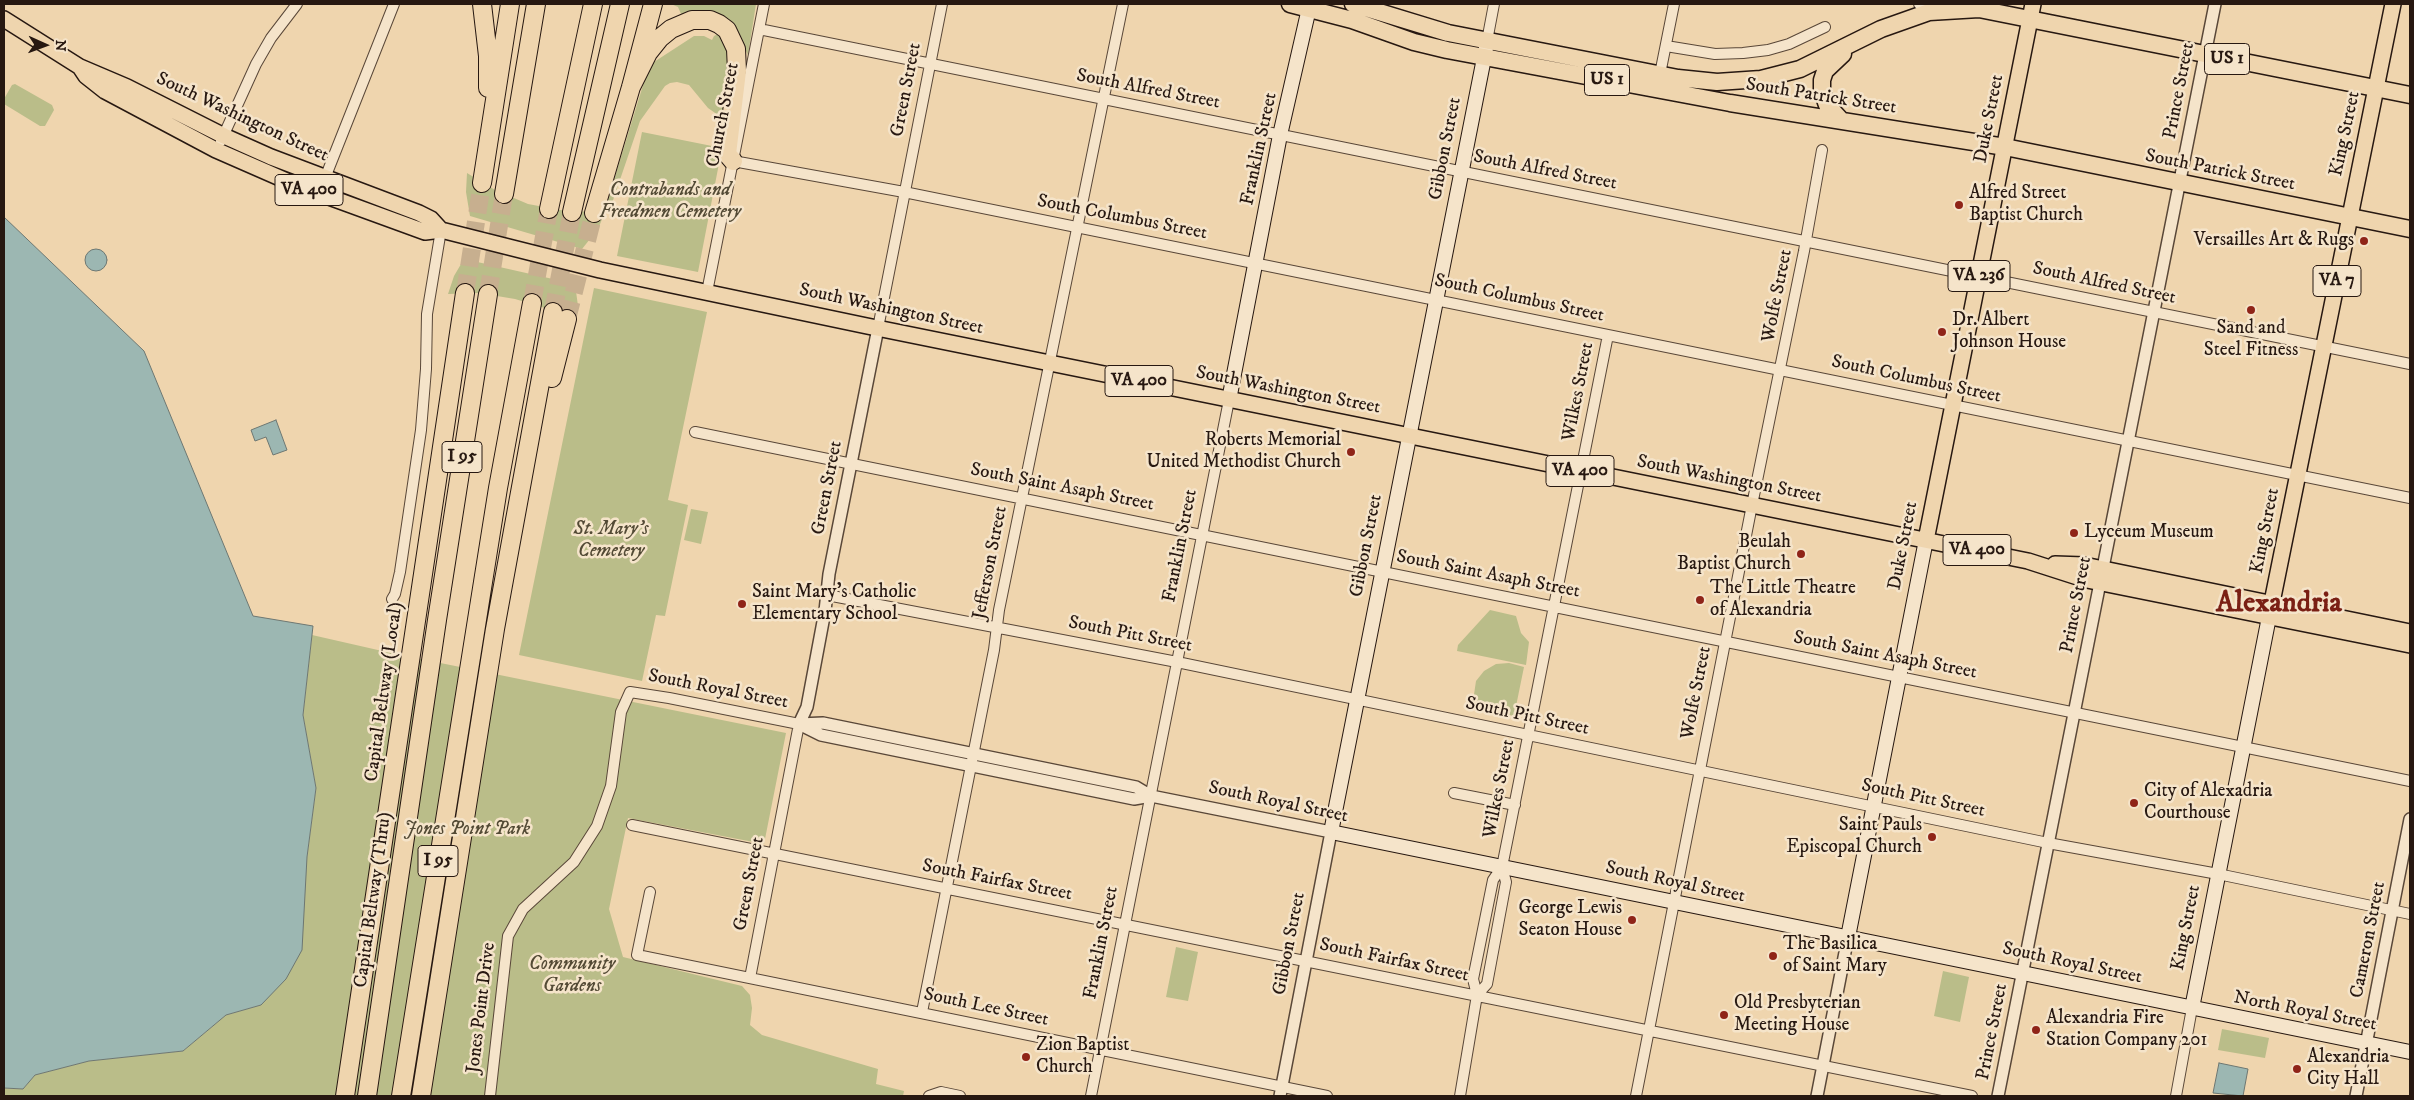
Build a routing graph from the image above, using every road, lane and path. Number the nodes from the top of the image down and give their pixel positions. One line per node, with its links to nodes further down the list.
1 (297, 4): 38 (street)
2 (394, 4): 44 (street)
3 (510, 4): 20 (highway)
4 (535, 4): 47 (highway)
5 (592, 4): 48 (highway)
6 (620, 4): 49 (highway)
7 (653, 4): 32 (highway)
8 (764, 4): 24 (street, Church Street)
9 (942, 4): 29 (street, Green Street)
10 (1123, 4): 35 (street, Jefferson Street)
11 (1290, 4): 17 (highway, South Patrick Street / US 1)
12 (1354, 4): 27 (highway, South Patrick Street / US 1)
13 (1494, 4): 27 (street, Gibbon Street)
14 (1674, 4): 26 (street)
15 (2215, 4): 28 (street, Prince Street)
16 (2393, 4): 33 (main road, King Street / VA 7)
17 (1310, 6): 27 (highway, South Patrick Street / US 1); 37 (main road, Franklin Street)
18 (1985, 6): 19 (highway, US 1); 21 (highway, US 1)
19 (1924, 8): 25 (highway, South Patrick Street / US 1)
20 (483, 9)
21 (2032, 12): 28 (highway, US 1); 39 (main road, Duke Street / VA 236)
22 (4, 19): 30 (main road, South Washington Street / VA 400)
23 (1825, 27): 26 (street)
24 (759, 30): 29 (street, South Alfred Street); 42 (street, Church Street)
25 (1857, 41): 31 (highway, South Patrick Street / US 1); 36 (highway)
26 (1666, 46): 31 (street)
27 (1486, 49): 31 (highway, South Patrick Street / US 1); 43 (main road, Gibbon Street)
28 (2205, 55): 33 (highway, US 1); 45 (street, Prince Street)
29 (930, 64): 35 (street, South Alfred Street); 46 (street, Green Street)
30 (80, 67): 38 (main road, South Washington Street / VA 400); 40 (main road, South Washington Street / VA 400)
31 (1658, 82): 36 (highway, South Patrick Street / US 1)
32 (631, 87): 42 (highway); 50 (highway)
33 (2376, 88): 34 (highway, US 1); 51 (main road, King Street / VA 7)
34 (2410, 95)
35 (1102, 99): 37 (street, South Alfred Street); 52 (street, Jefferson Street)
36 (1842, 121): 39 (highway, South Patrick Street / US 1)
37 (1280, 135): 43 (street, South Alfred Street); 56 (main road, Franklin Street)
38 (224, 136): 40 (street); 44 (main road, South Washington Street / VA 400)
39 (2004, 147): 45 (highway, South Patrick Street / US 1); 57 (main road, Duke Street / VA 236)
40 (216, 150): 54 (main road, South Washington Street / VA 400)
41 (1822, 150): 55 (street, Wolfe Street)
42 (733, 160): 46 (street, South Columbus Street); 58 (street, Church Street)
43 (1461, 172): 55 (street, South Alfred Street); 61 (main road, Gibbon Street)
44 (325, 178): 54 (main road, South Washington Street / VA 400)
45 (2180, 184): 51 (highway, South Patrick Street / US 1); 63 (street, Prince Street)
46 (904, 192): 52 (street, South Columbus Street); 65 (street, Green Street)
47 (504, 194)
48 (549, 209)
49 (572, 212)
50 (594, 212)
51 (2350, 217): 53 (highway, US 1); 67 (main road, King Street / VA 7)
52 (1077, 227): 56 (street, South Columbus Street); 68 (street, Jefferson Street)
53 (2410, 229)
54 (441, 230): 58 (main road, South Washington Street / VA 400); 87 (street)
55 (1806, 240): 57 (street, South Alfred Street); 70 (street, Wolfe Street)
56 (1256, 263): 61 (street, South Columbus Street); 71 (main road, Franklin Street)
57 (1979, 276): 63 (street, South Alfred Street); 72 (main road, Duke Street / VA 236)
58 (708, 292): 65 (main road, South Washington Street / VA 400)
59 (465, 293): 136 (highway, Capital Beltway (Local) / I 95)
60 (488, 294): 137 (highway, Capital Beltway (Thru) / I 95)
61 (1436, 299): 66 (street, South Columbus Street); 74 (main road, Gibbon Street)
62 (532, 303): 138 (highway, I 95)
63 (2154, 312): 67 (street, South Alfred Street); 75 (street, Prince Street)
64 (560, 315): 139 (highway, I 95)
65 (878, 328): 68 (main road, South Washington Street / VA 400); 76 (street, Green Street)
66 (1608, 335): 70 (street, South Columbus Street); 77 (street, Wilkes Street)
67 (2325, 346): 69 (street, South Alfred Street); 78 (main road, King Street / VA 7)
68 (1050, 363): 71 (main road, South Washington Street / VA 400); 79 (street, Jefferson Street)
69 (2410, 364)
70 (1781, 370): 72 (street, South Columbus Street); 81 (street, Wolfe Street)
71 (1229, 400): 74 (main road, South Washington Street / VA 400); 82 (street, Franklin Street)
72 (1952, 405): 75 (street, South Columbus Street); 83 (main road, Duke Street / VA 236)
73 (695, 432): 76 (street, South Saint Asaph Street)
74 (1408, 436): 77 (main road, South Washington Street / VA 400); 84 (main road, Gibbon Street)
75 (2128, 441): 78 (street, South Columbus Street); 85 (street, Prince Street)
76 (851, 464): 79 (street, South Saint Asaph Street); 86 (street, Green Street)
77 (1581, 471): 81 (main road, South Washington Street / VA 400); 88 (street, Wilkes Street)
78 (2298, 474): 80 (street, South Columbus Street); 89 (main road, King Street / VA 7)
79 (1022, 497): 82 (street, South Saint Asaph Street); 90 (street, Jefferson Street)
80 (2410, 498)
81 (1752, 504): 83 (main road, South Washington Street / VA 400); 92 (street, Wolfe Street)
82 (1202, 535): 84 (street, South Saint Asaph Street); 94 (street, Franklin Street)
83 (1926, 540): 85 (main road, South Washington Street / VA 400); 95 (main road, Duke Street)
84 (1381, 571): 88 (street, South Saint Asaph Street); 97 (main road, Gibbon Street)
85 (2101, 575): 89 (main road, South Washington Street / VA 400); 98 (street, Prince Street)
86 (828, 595): 90 (street, South Pitt Street); 99 (street, Green Street)
87 (392, 599)
88 (1554, 606): 92 (street, South Saint Asaph Street); 100 (street, Wilkes Street)
89 (2270, 611): 91 (main road, VA 400); 93 (main road, VA 400); 101 (main road, King Street)
90 (996, 628): 94 (street, South Pitt Street); 102 (street, Jefferson Street)
91 (2410, 632)
92 (1726, 642): 95 (street, South Saint Asaph Street); 104 (street, Wolfe Street)
93 (2410, 645)
94 (1177, 662): 97 (street, South Pitt Street); 107 (street, Franklin Street)
95 (1898, 677): 98 (street, South Saint Asaph Street); 109 (main road, Duke Street)
96 (630, 692): 99 (street, South Royal Street); 140 (street, Jones Point Drive)
97 (1356, 699): 100 (street, South Pitt Street); 112 (main road, Gibbon Street)
98 (2074, 712): 101 (street, South Saint Asaph Street); 113 (street, Prince Street)
99 (800, 724): 102 (street, South Royal Street); 103 (street, South Royal Street); 114 (street, Green Street)
100 (1529, 735): 104 (street, South Pitt Street); 108 (street, Wilkes Street)
101 (2244, 747): 105 (street, South Saint Asaph Street); 116 (main road, King Street)
102 (974, 754): 103 (street, Jefferson Street); 107 (street, South Royal Street)
103 (971, 765): 107 (street, South Royal Street); 117 (street, Jefferson Street)
104 (1700, 771): 109 (street, South Pitt Street); 119 (street, Wolfe Street)
105 (2410, 781)
106 (1454, 793): 108 (street)
107 (1151, 796): 112 (street, South Royal Street); 122 (street, Franklin Street)
108 (1515, 805): 115 (street, Wilkes Street)
109 (1873, 806): 113 (street, South Pitt Street); 123 (main road, Duke Street)
110 (2410, 819): 120 (street, Cameron Street)
111 (632, 825): 114 (street, South Fairfax Street)
112 (1331, 832): 115 (main road, South Royal Street); 124 (street, Gibbon Street)
113 (2048, 843): 116 (street, South Pitt Street); 125 (street, Prince Street)
114 (774, 855): 117 (street, South Fairfax Street); 126 (street, Green Street)
115 (1502, 867): 119 (main road, South Royal Street); 127 (street, Wilkes Street)
116 (2218, 874): 120 (street, South Pitt Street); 128 (main road, King Street)
117 (946, 889): 122 (street, South Fairfax Street); 129 (street, Jefferson Street)
118 (650, 892): 126 (street, South Lee Street)
119 (1675, 902): 123 (main road, South Royal Street); 130 (street, Wolfe Street)
120 (2392, 910): 121 (street, South Pitt Street); 131 (street, Cameron Street)
121 (2410, 914)
122 (1125, 924): 124 (street, South Fairfax Street); 132 (street, Franklin Street)
123 (1848, 937): 125 (main road, South Royal Street); 134 (street, Duke Street)
124 (1306, 960): 127 (street, South Fairfax Street); 135 (street, Gibbon Street)
125 (2023, 973): 128 (main road, South Royal Street); 149 (street, Prince Street)
126 (750, 978): 129 (street, South Lee Street)
127 (1477, 996): 130 (street, South Fairfax Street); 145 (street, Wilkes Street)
128 (2192, 1008): 131 (main road, North Royal Street); 150 (street, King Street)
129 (922, 1012): 132 (street, South Lee Street)
130 (1649, 1030): 134 (street, South Fairfax Street); 146 (street, Wolfe Street)
131 (2366, 1044): 133 (main road, North Royal Street); 151 (street, Cameron Street)
132 (1100, 1049): 135 (street, South Lee Street); 143 (street, Franklin Street)
133 (2410, 1052)
134 (1823, 1066): 147 (street, Duke Street); 148 (street, South Fairfax Street)
135 (1281, 1092): 144 (street, South Lee Street)
136 (345, 1096)
137 (366, 1096)
138 (401, 1096)
139 (421, 1096)
140 (490, 1096)
141 (929, 1096): 142 (street)
142 (960, 1096)
143 (1091, 1096)
144 (1327, 1096)
145 (1460, 1096)
146 (1636, 1096)
147 (1817, 1096)
148 (1972, 1096)
149 (1998, 1096)
150 (2176, 1096)
151 (2356, 1096)

